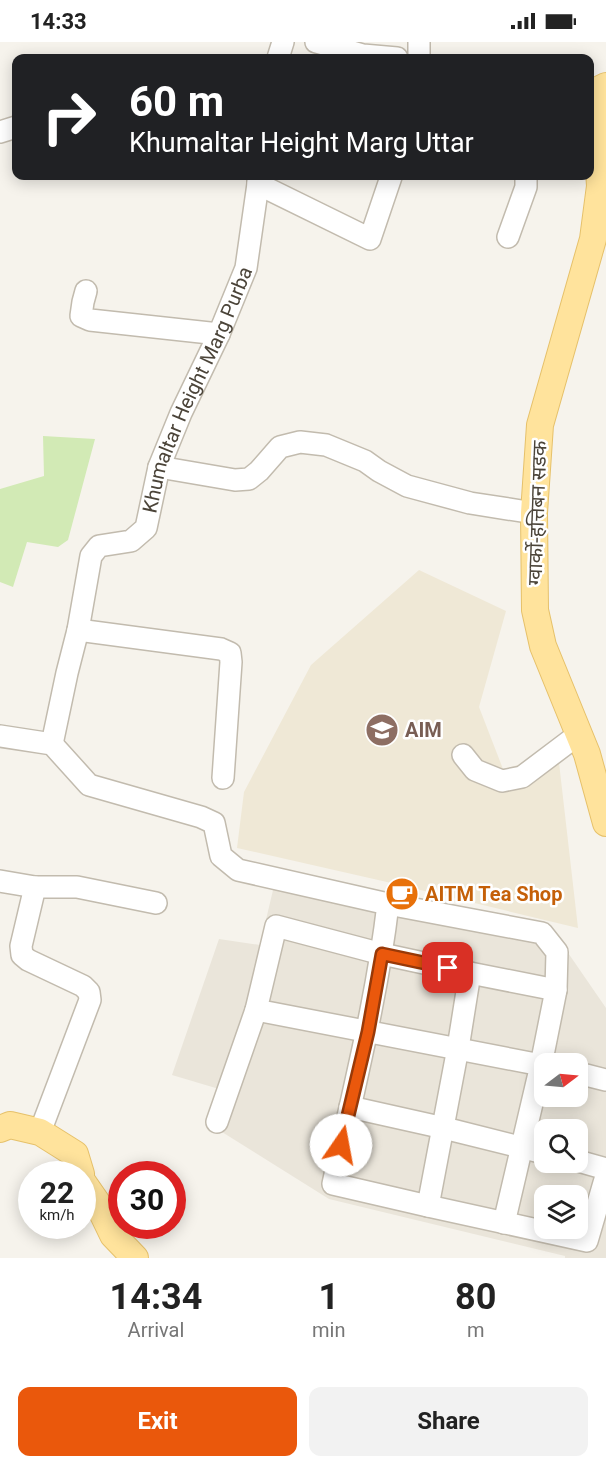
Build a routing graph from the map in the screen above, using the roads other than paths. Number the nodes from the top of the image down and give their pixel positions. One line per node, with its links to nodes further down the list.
1 (316, 42): 2 (street)
2 (359, 54)
3 (596, 90): 11 (main road, ग्वार्को-हत्तिबन सडक)
4 (258, 180): 5 (street); 9 (street, Khumaltar Height Marg Purba)
5 (390, 180)
6 (526, 180): 7 (street)
7 (508, 237)
8 (86, 291): 9 (street)
9 (219, 334): 10 (street, Khumaltar Height Marg Purba)
10 (159, 467): 11 (street); 12 (street, Khumaltar Height Marg Purba)
11 (534, 513): 13 (main road, ग्वार्को-हत्तिबन सडक)
12 (78, 630): 15 (street, Khumaltar Height Marg Purba); 17 (street)
13 (579, 734): 16 (street); 18 (main road, ग्वार्को-हत्तिबन सडक)
14 (0, 736): 15 (street)
15 (52, 744): 22 (street)
16 (463, 755)
17 (223, 778)
18 (606, 823)
19 (0, 881): 20 (street)
20 (35, 887): 21 (street); 38 (street)
21 (156, 903)
22 (388, 904): 23 (street); 25 (street)
23 (382, 954): 24 (street); 26 (street); 27 (street)
24 (470, 973): 25 (street); 28 (street)
25 (556, 990): 29 (street)
26 (256, 1010): 27 (street); 35 (street)
27 (368, 1032): 28 (street); 34 (street)
28 (458, 1048): 30 (street); 36 (street)
29 (545, 1053)
30 (534, 1063)
31 (588, 1076): 32 (street)
32 (606, 1080)
33 (534, 1100): 39 (street)
34 (350, 1107): 36 (street); 46 (street)
35 (217, 1122)
36 (444, 1128): 39 (street); 46 (street)
37 (0, 1129): 38 (main road)
38 (40, 1132): 41 (main road)
39 (522, 1147): 40 (street); 47 (street)
40 (534, 1150)
41 (77, 1161)
42 (588, 1164): 43 (street)
43 (606, 1169)
44 (606, 1176): 47 (street)
45 (96, 1201): 48 (main road)
46 (428, 1206): 47 (street)
47 (504, 1223)
48 (135, 1258)

